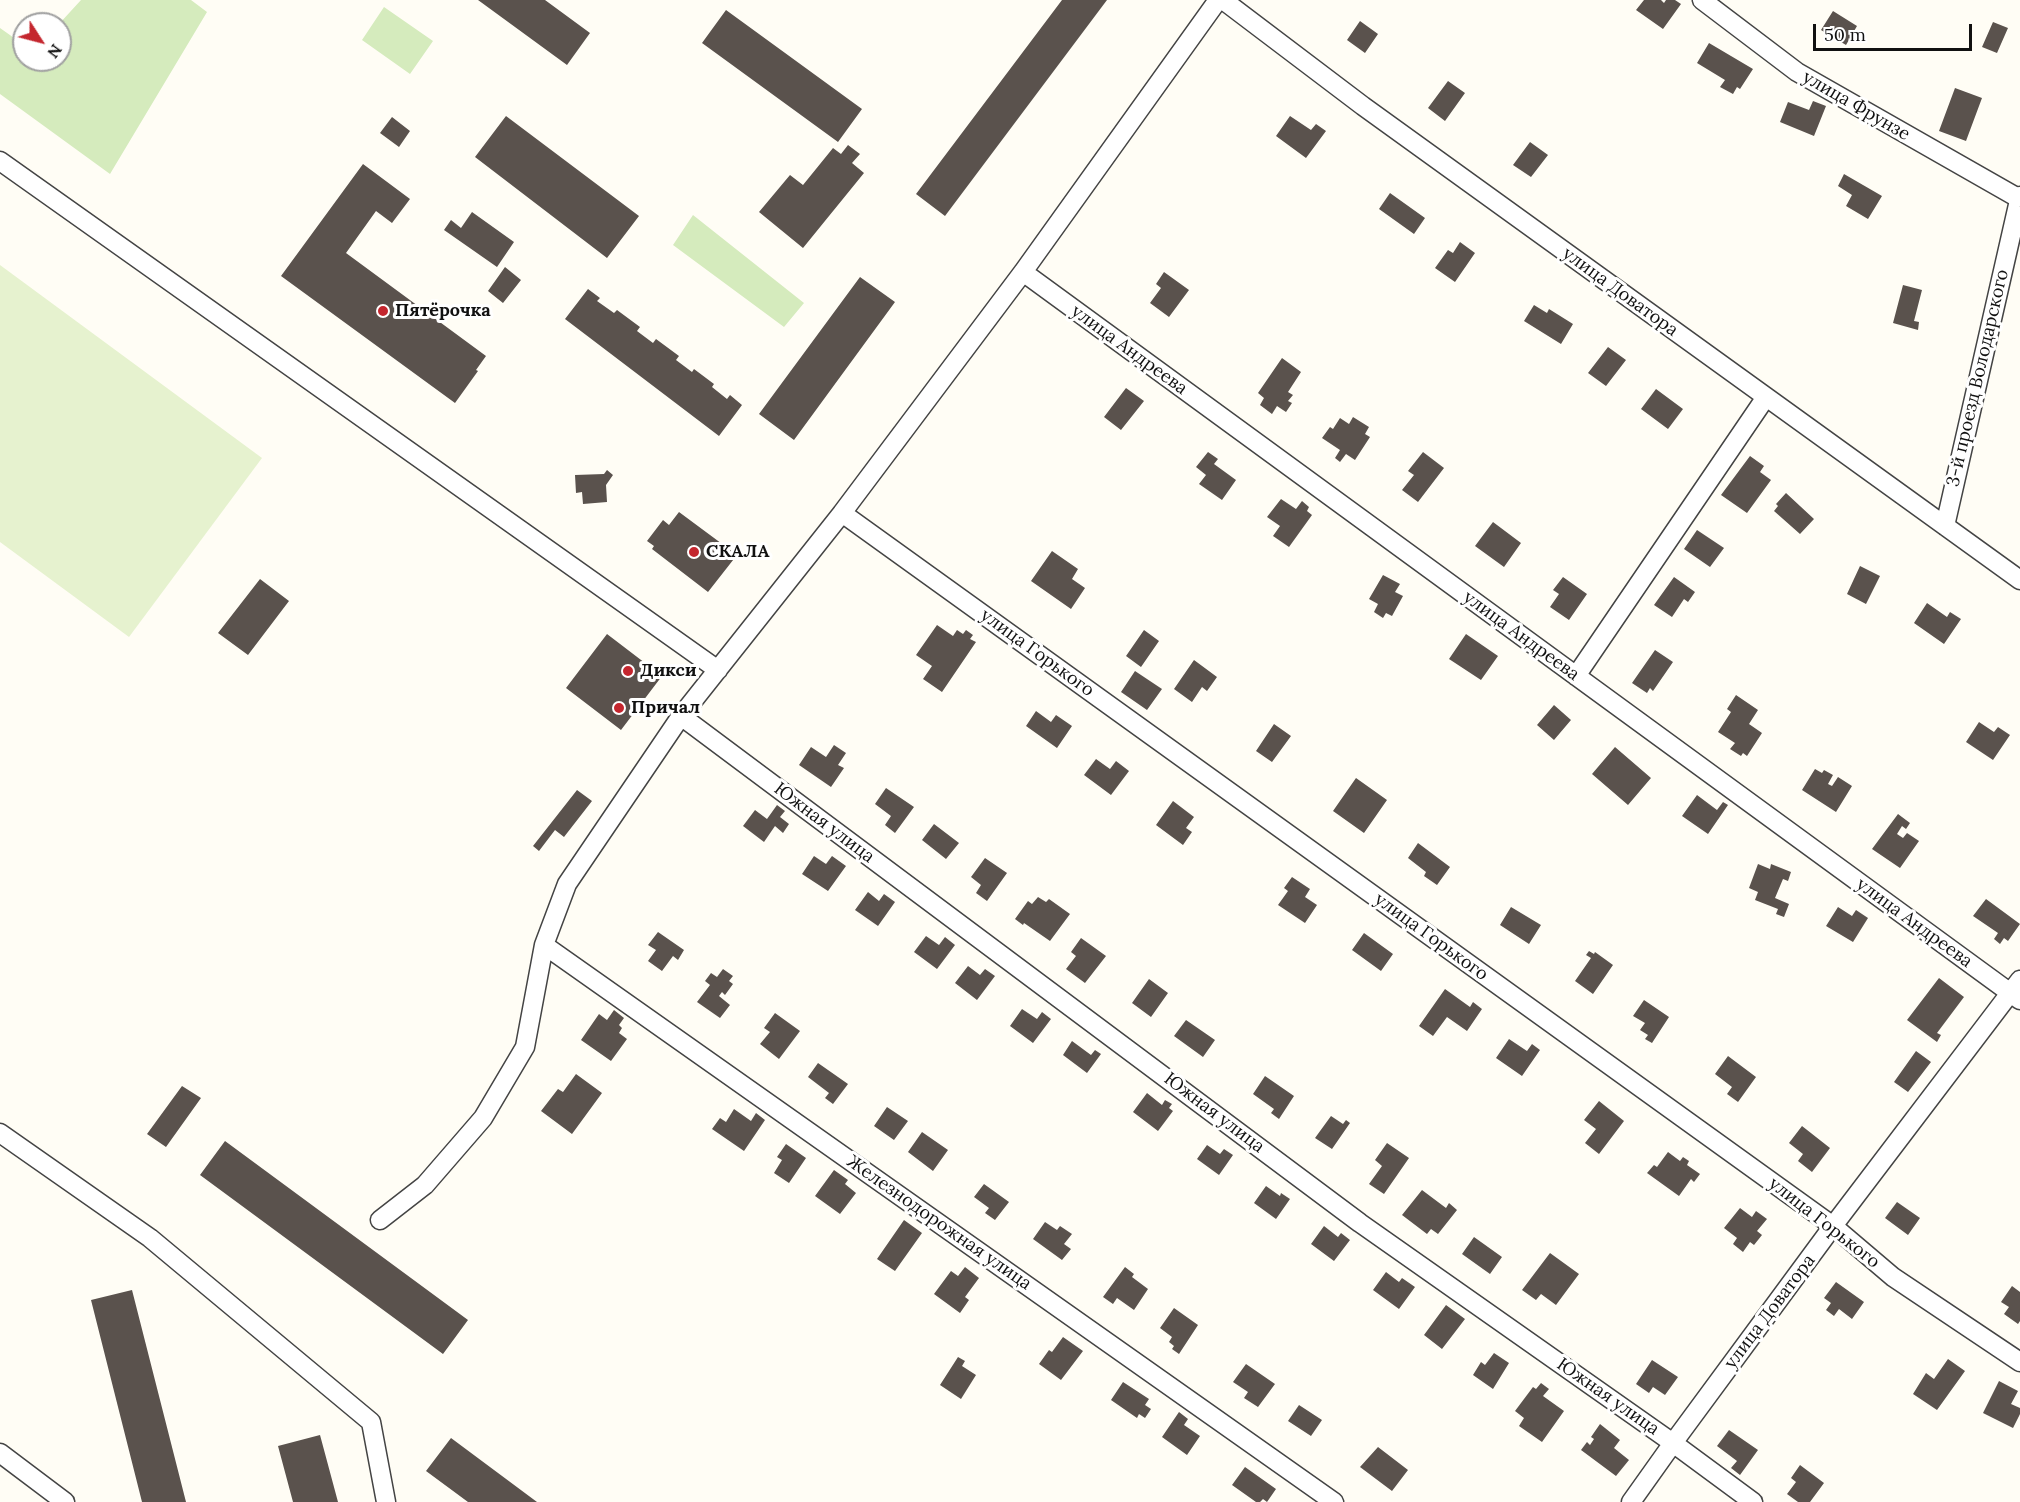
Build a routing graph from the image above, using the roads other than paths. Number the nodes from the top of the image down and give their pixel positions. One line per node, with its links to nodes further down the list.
1 (1218, 0): 6 (street)
2 (1223, 0): 7 (street, улица Доватора)
3 (1702, 0): 5 (street, улица Фрунзе)
4 (0, 162): 11 (street)
5 (2019, 197): 9 (street, 3-й проезд Володарского)
6 (1023, 272): 8 (street); 12 (street, улица Андреева)
7 (1766, 397): 9 (street, улица Доватора); 12 (street)
8 (842, 513): 11 (street); 18 (street, улица Горького)
9 (1945, 526): 10 (street, улица Доватора)
10 (2020, 580)
11 (718, 670): 13 (street)
12 (1576, 676): 15 (street, улица Андреева)
13 (681, 716): 14 (street); 20 (street, Южная улица)
14 (544, 945): 17 (street); 24 (street, Железнодорожная улица)
15 (2017, 991): 18 (street, улица Доватора)
16 (0, 1133): 23 (street)
17 (380, 1220)
18 (1833, 1226): 19 (street, улица Горького); 20 (street, улица Доватора)
19 (2020, 1362)
20 (1673, 1443): 25 (street, улица Доватора); 26 (street, Южная улица)
21 (0, 1453): 22 (street)
22 (65, 1502)
23 (386, 1502)
24 (1334, 1502)
25 (1631, 1502)
26 (1752, 1502)

